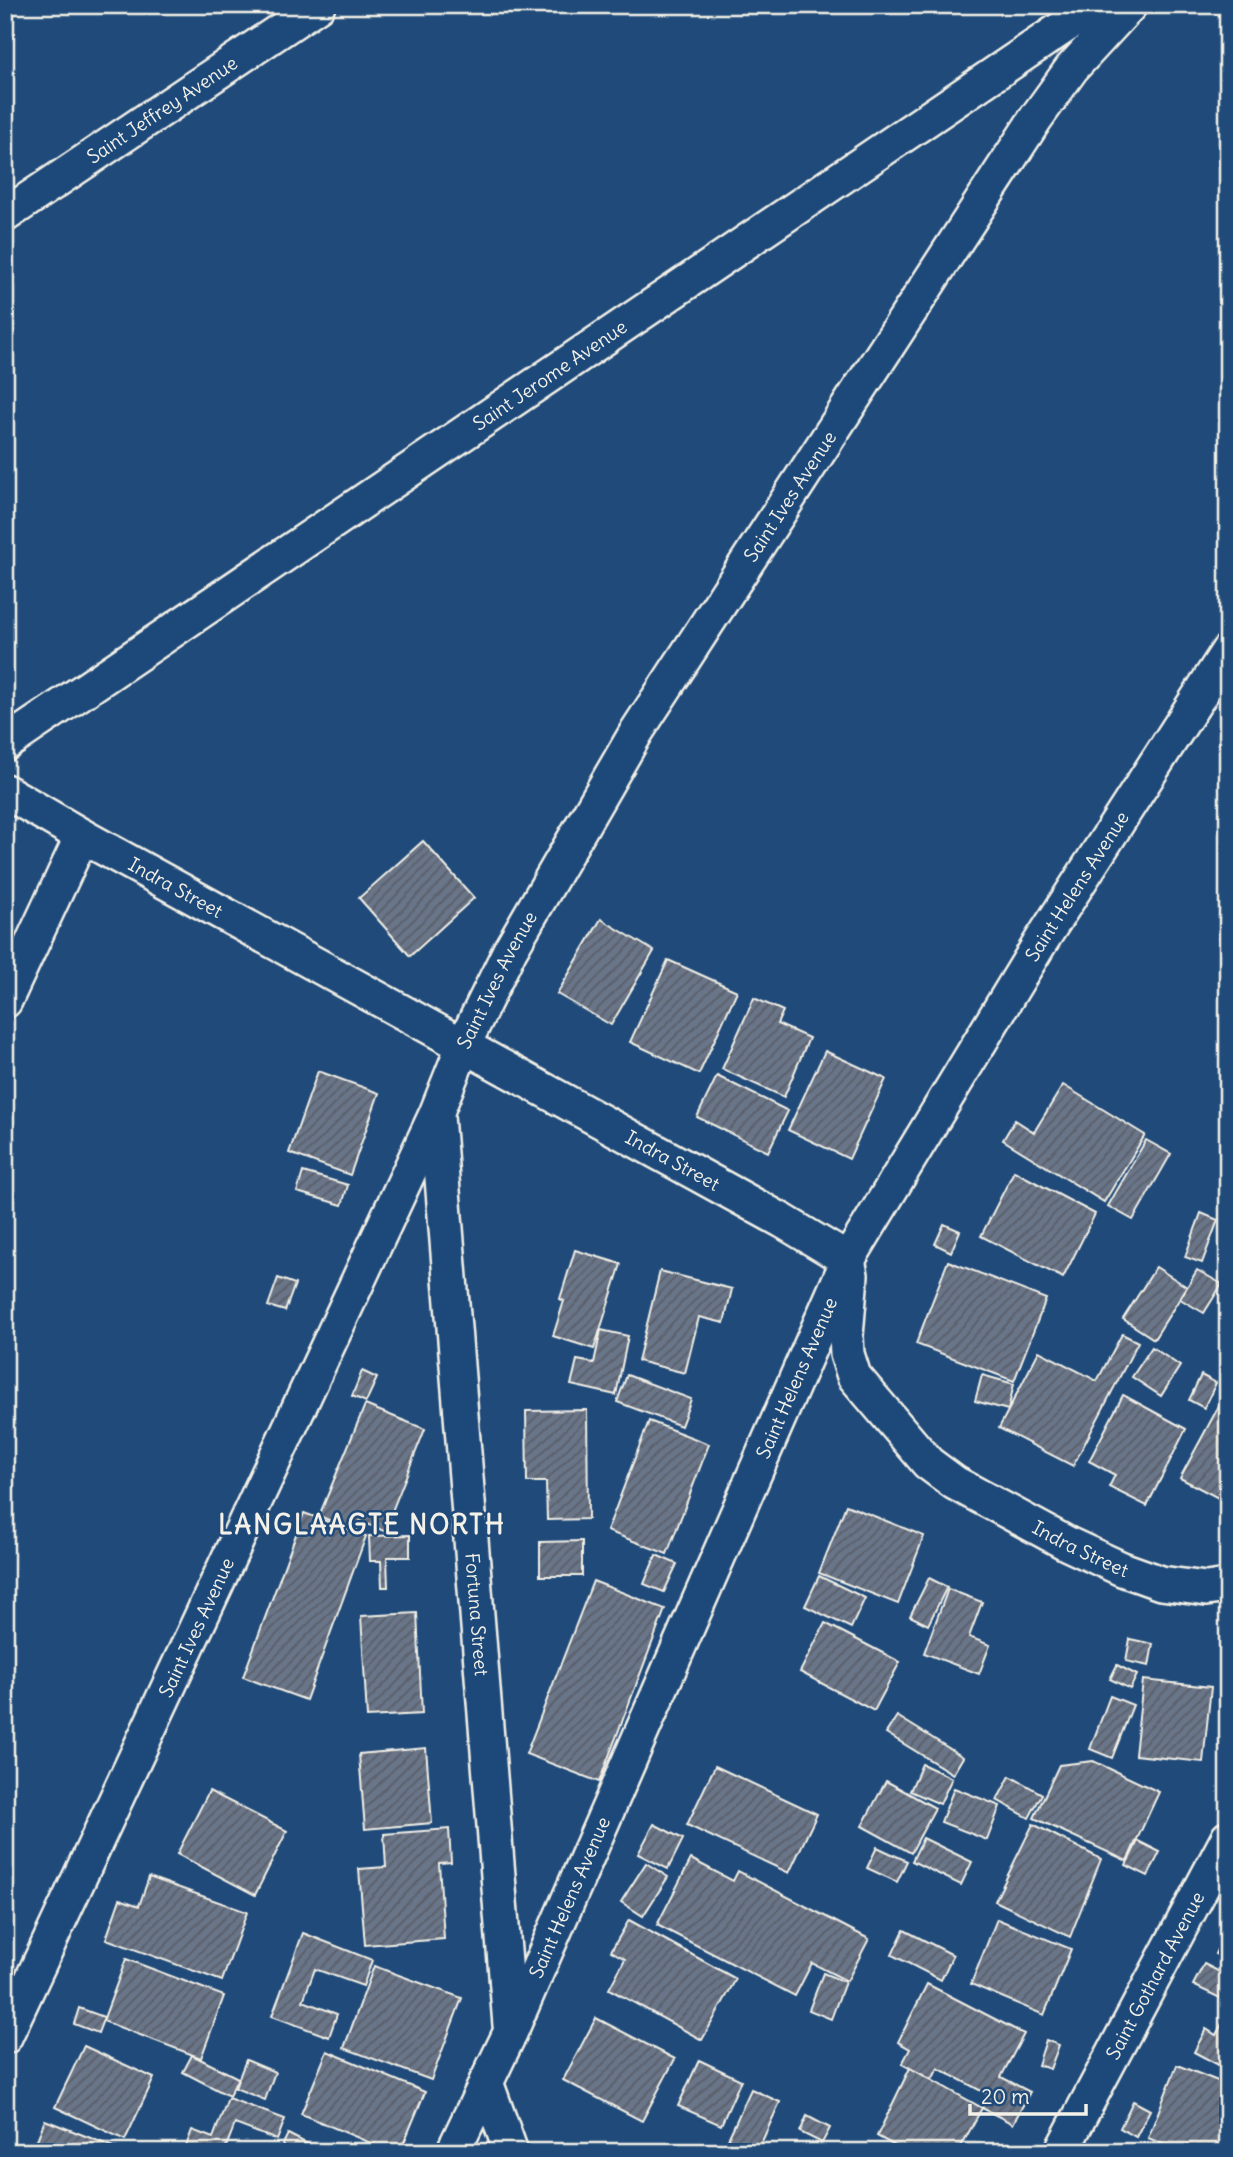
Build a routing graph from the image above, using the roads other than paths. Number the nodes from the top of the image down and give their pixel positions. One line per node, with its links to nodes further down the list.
1 (318, 5): 4 (street, Saint Jeffrey Avenue)
2 (1096, 5): 6 (street, Saint Jerome Avenue)
3 (1130, 5): 10 (street, Saint Ives Avenue)
4 (5, 215)
5 (1228, 651): 12 (street, Saint Helens Avenue)
6 (5, 744)
7 (5, 791): 8 (street, Indra Street)
8 (82, 836): 9 (street); 10 (street, Indra Street)
9 (5, 1001)
10 (464, 1044): 11 (street, Saint Ives Avenue); 12 (street, Indra Street)
11 (436, 1114): 15 (street, Fortuna Street); 16 (street, Saint Ives Avenue)
12 (848, 1260): 13 (street, Indra Street); 15 (street, Saint Helens Avenue)
13 (1228, 1586)
14 (1228, 1838): 20 (street, Saint Gothard Avenue)
15 (511, 2031): 17 (street, Saint Helens Avenue)
16 (5, 2037)
17 (486, 2082): 18 (street, Saint Helens Avenue); 19 (street)
18 (453, 2152)
19 (511, 2152)
20 (1060, 2152)

